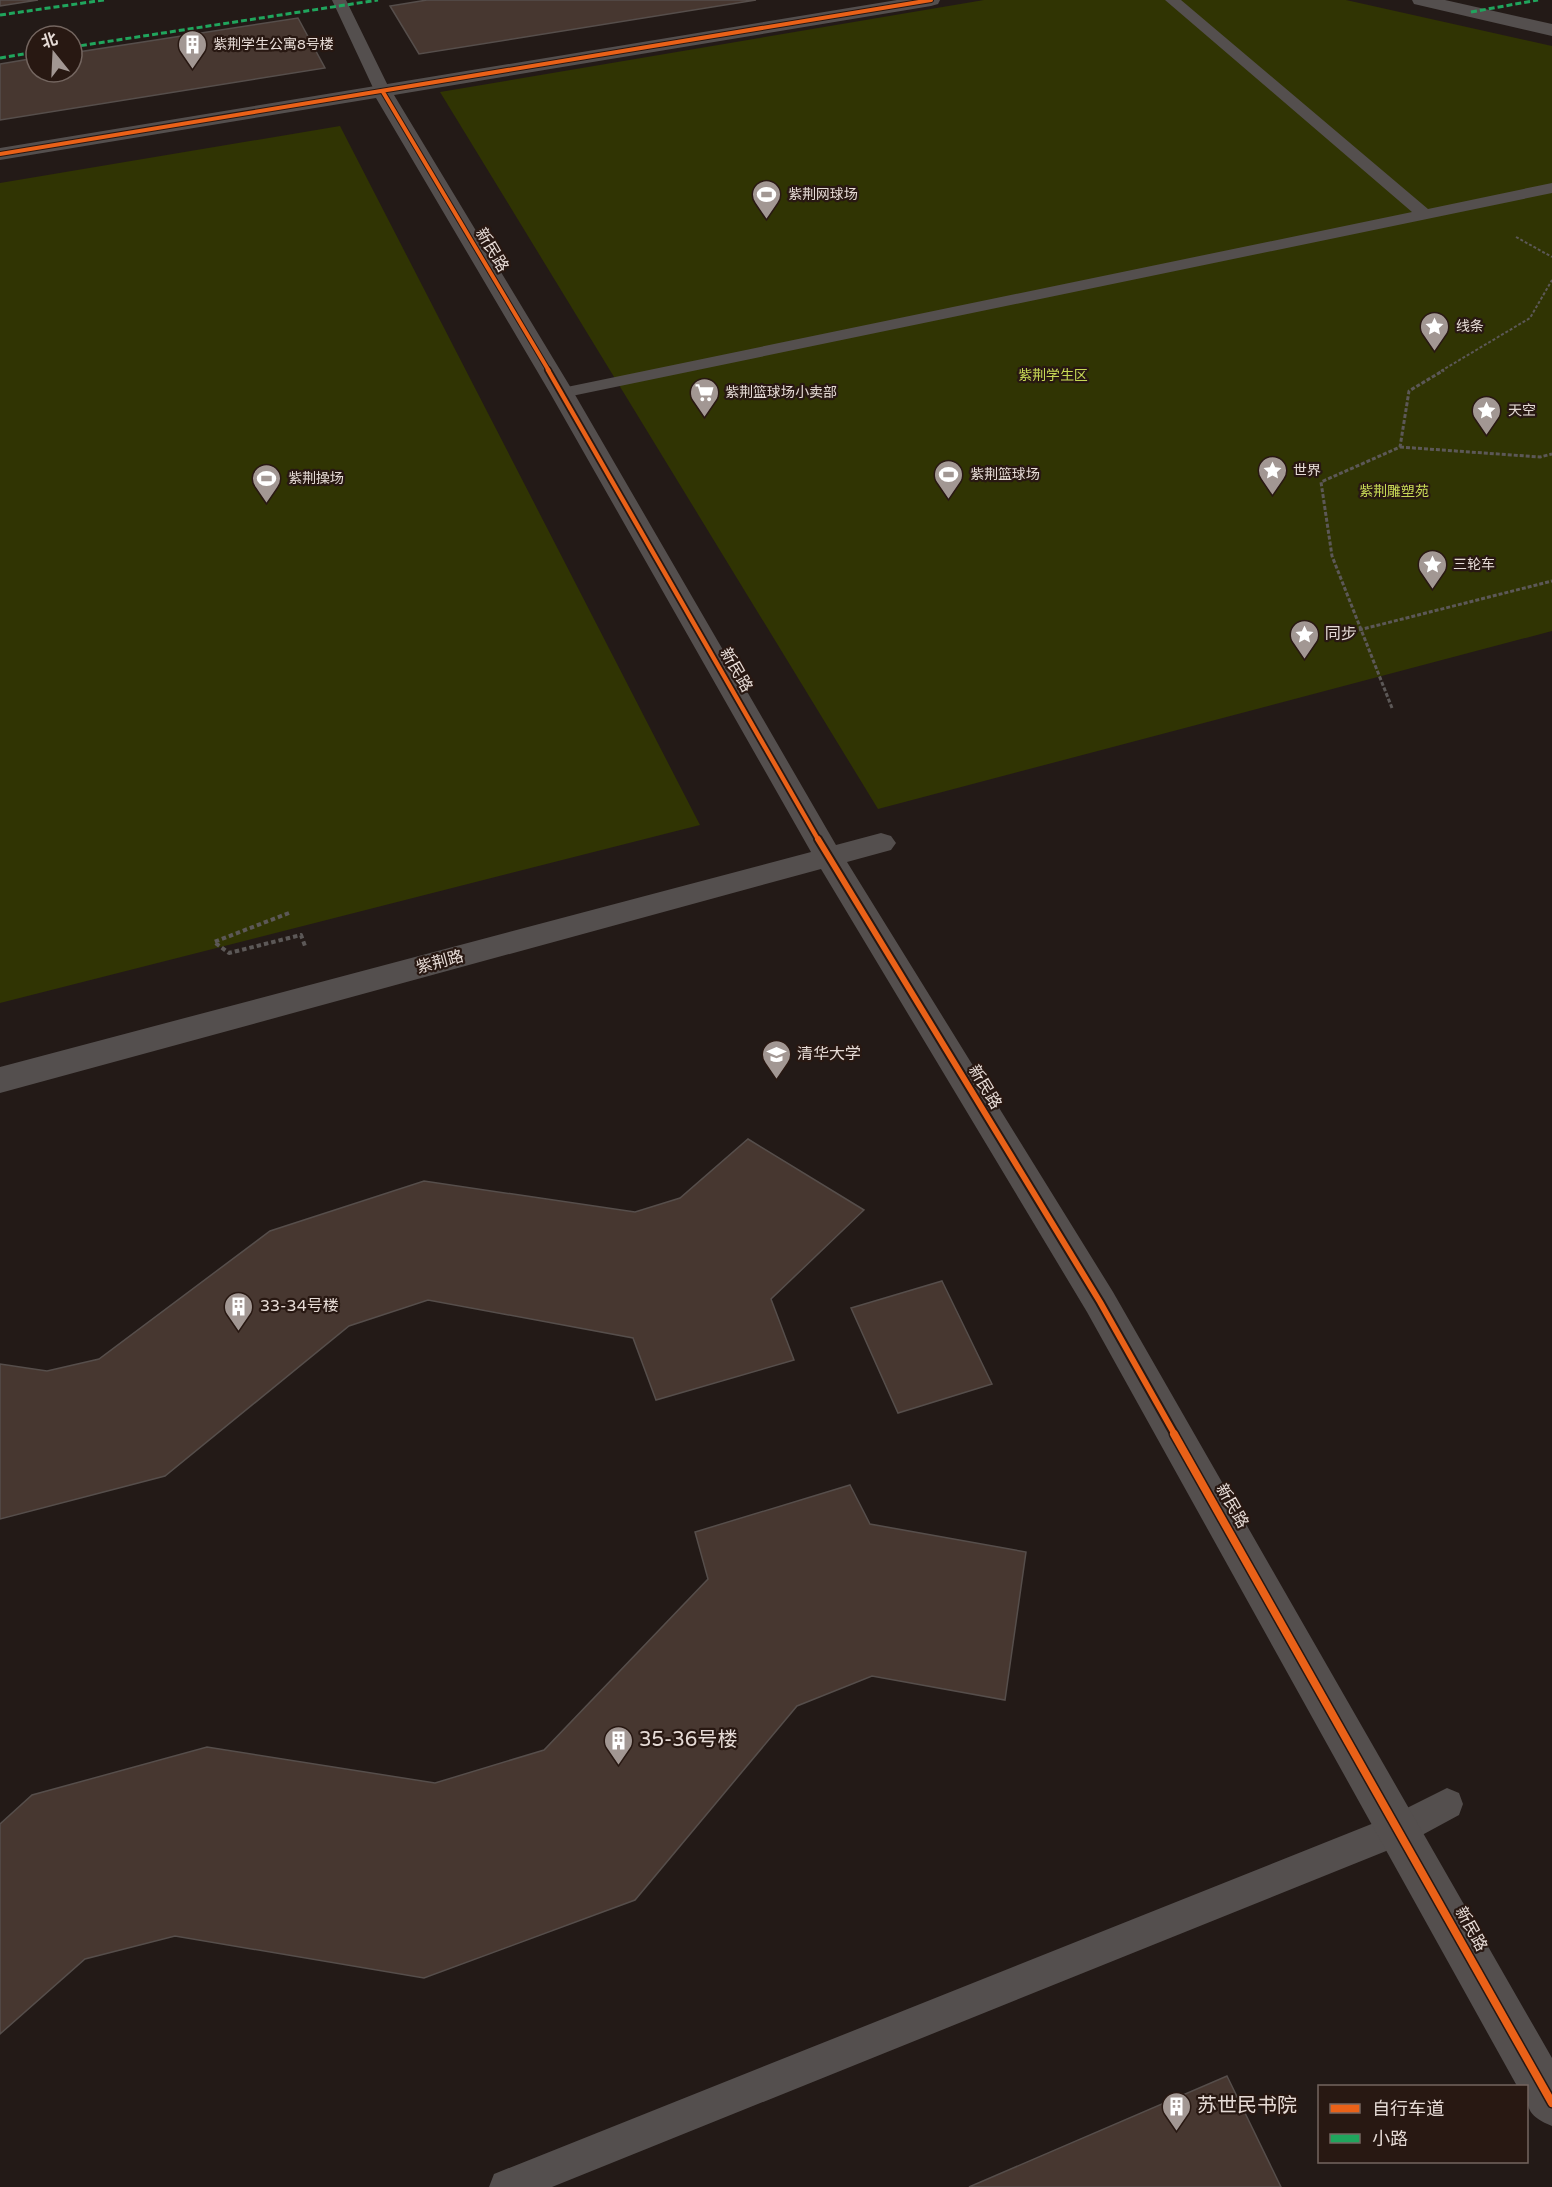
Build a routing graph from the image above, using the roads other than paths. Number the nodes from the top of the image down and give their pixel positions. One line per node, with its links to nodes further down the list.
1 (339, 0): 6 (lane)
2 (931, 0): 6 (street)
3 (1172, 0): 9 (lane)
4 (1421, 0): 5 (street)
5 (1552, 30)
6 (383, 92): 7 (street); 10 (street, 新民路)
7 (0, 154)
8 (1552, 188): 9 (lane)
9 (1424, 214): 10 (lane)
10 (562, 393): 12 (street, 新民路)
11 (881, 843): 12 (street, 紫荆路)
12 (828, 856): 13 (street, 紫荆路); 15 (street, 新民路)
13 (0, 1080)
14 (1447, 1804): 15 (lane)
15 (1399, 1829): 16 (street, 新民路); 17 (lane)
16 (1552, 2103)
17 (507, 2187)

